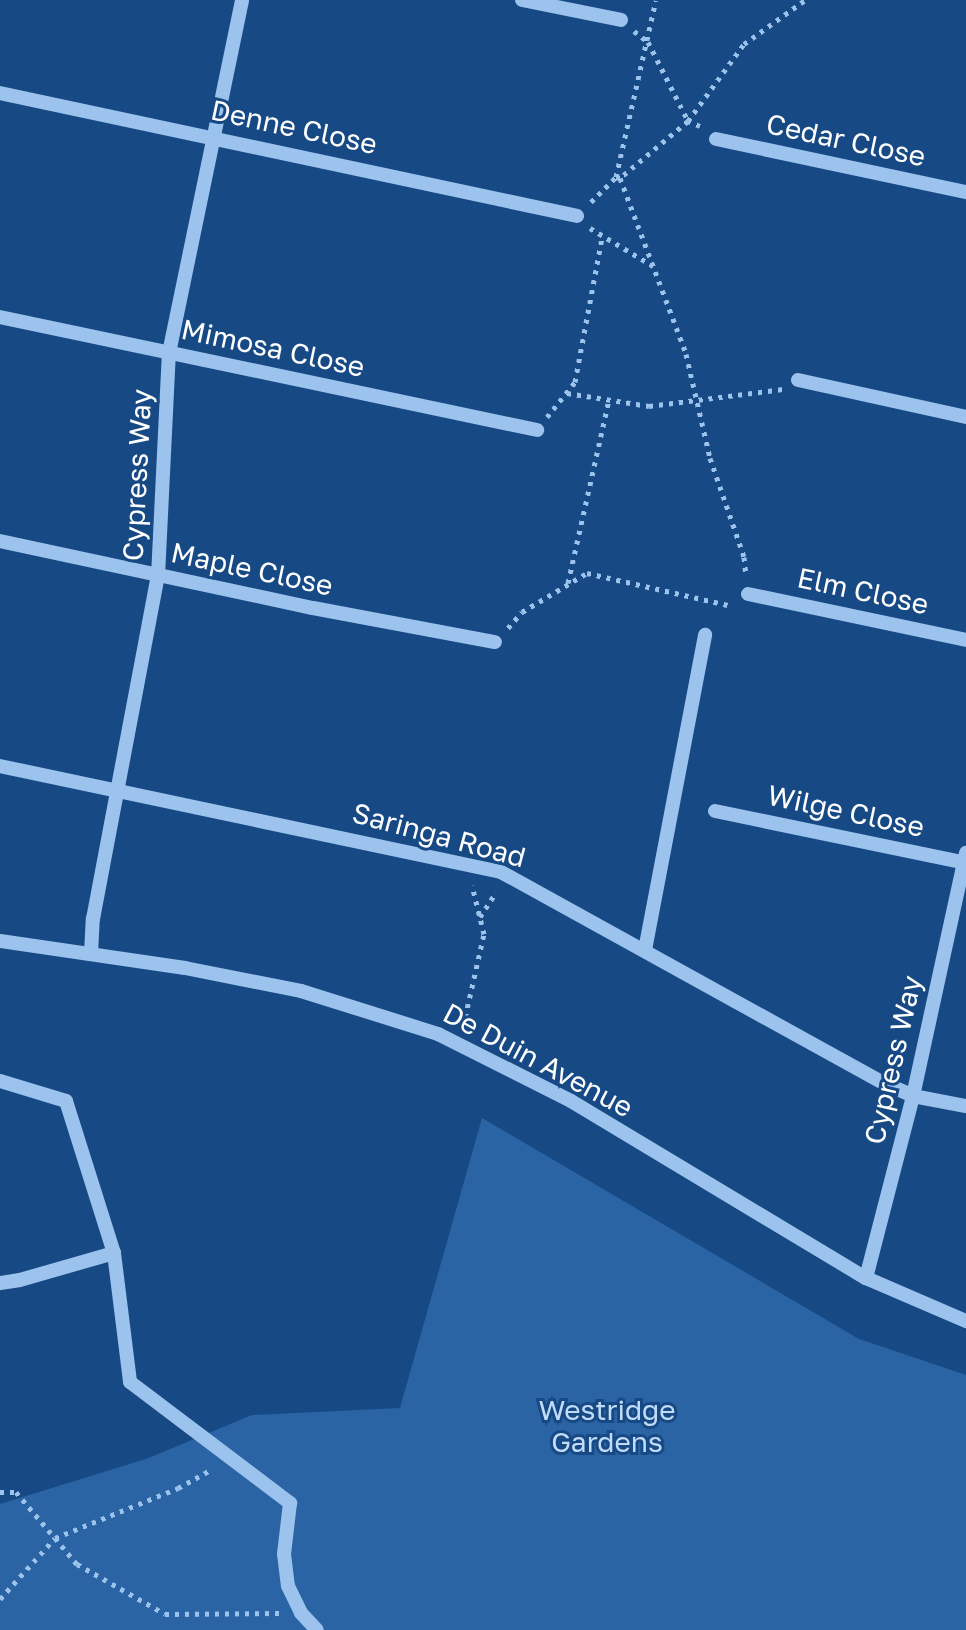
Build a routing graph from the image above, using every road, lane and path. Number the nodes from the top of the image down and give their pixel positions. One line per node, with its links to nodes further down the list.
1 (242, 0): 10 (street, Cypress Way)
2 (522, 0): 5 (street)
3 (656, 0): 6 (path)
4 (805, 0): 8 (path)
5 (621, 20)
6 (648, 42): 8 (path); 12 (path)
7 (0, 93): 10 (street, Denne Close)
8 (688, 121): 9 (path); 12 (path)
9 (704, 127)
10 (212, 137): 14 (street, Denne Close); 17 (street, Cypress Way)
11 (716, 139): 13 (street, Cedar Close)
12 (618, 177): 14 (path); 15 (path)
13 (966, 192)
14 (577, 216)
15 (653, 266): 20 (path); 21 (path)
16 (0, 317): 17 (street, Mimosa Close)
17 (169, 353): 23 (street, Mimosa Close); 26 (street, Cypress Way)
18 (798, 380): 22 (street)
19 (780, 391): 21 (path)
20 (609, 400): 21 (path); 27 (path)
21 (697, 402): 25 (path)
22 (966, 417)
23 (537, 430)
24 (0, 541): 26 (street, Maple Close)
25 (744, 557)
26 (158, 576): 33 (street, Maple Close); 35 (street, Cypress Way)
27 (568, 584): 29 (path); 30 (path)
28 (748, 594): 32 (street, Elm Close)
29 (732, 606)
30 (522, 612)
31 (705, 635): 42 (street)
32 (966, 640)
33 (495, 642)
34 (0, 766): 35 (street, Saringa Road)
35 (119, 789): 42 (street, Saringa Road); 43 (street, Cypress Way)
36 (715, 811): 37 (street, Wilge Close)
37 (965, 860): 46 (street, Cypress Way)
38 (471, 881): 40 (path)
39 (499, 887): 40 (path)
40 (480, 918): 44 (path)
41 (0, 941): 43 (street, De Duin Avenue)
42 (645, 950): 46 (street, Saringa Road)
43 (91, 953): 44 (street, De Duin Avenue)
44 (459, 1043): 49 (street, De Duin Avenue)
45 (0, 1081): 48 (street)
46 (913, 1096): 47 (street, Saringa Road); 49 (street, Cypress Way)
47 (966, 1106)
48 (114, 1253): 50 (street); 52 (street)
49 (866, 1278): 51 (street, De Duin Avenue)
50 (0, 1283)
51 (966, 1321)
52 (230, 1459): 54 (path); 56 (street)
53 (0, 1492): 54 (path)
54 (55, 1538): 55 (path); 56 (path)
55 (0, 1599)
56 (301, 1613): 57 (street)
57 (317, 1630)

